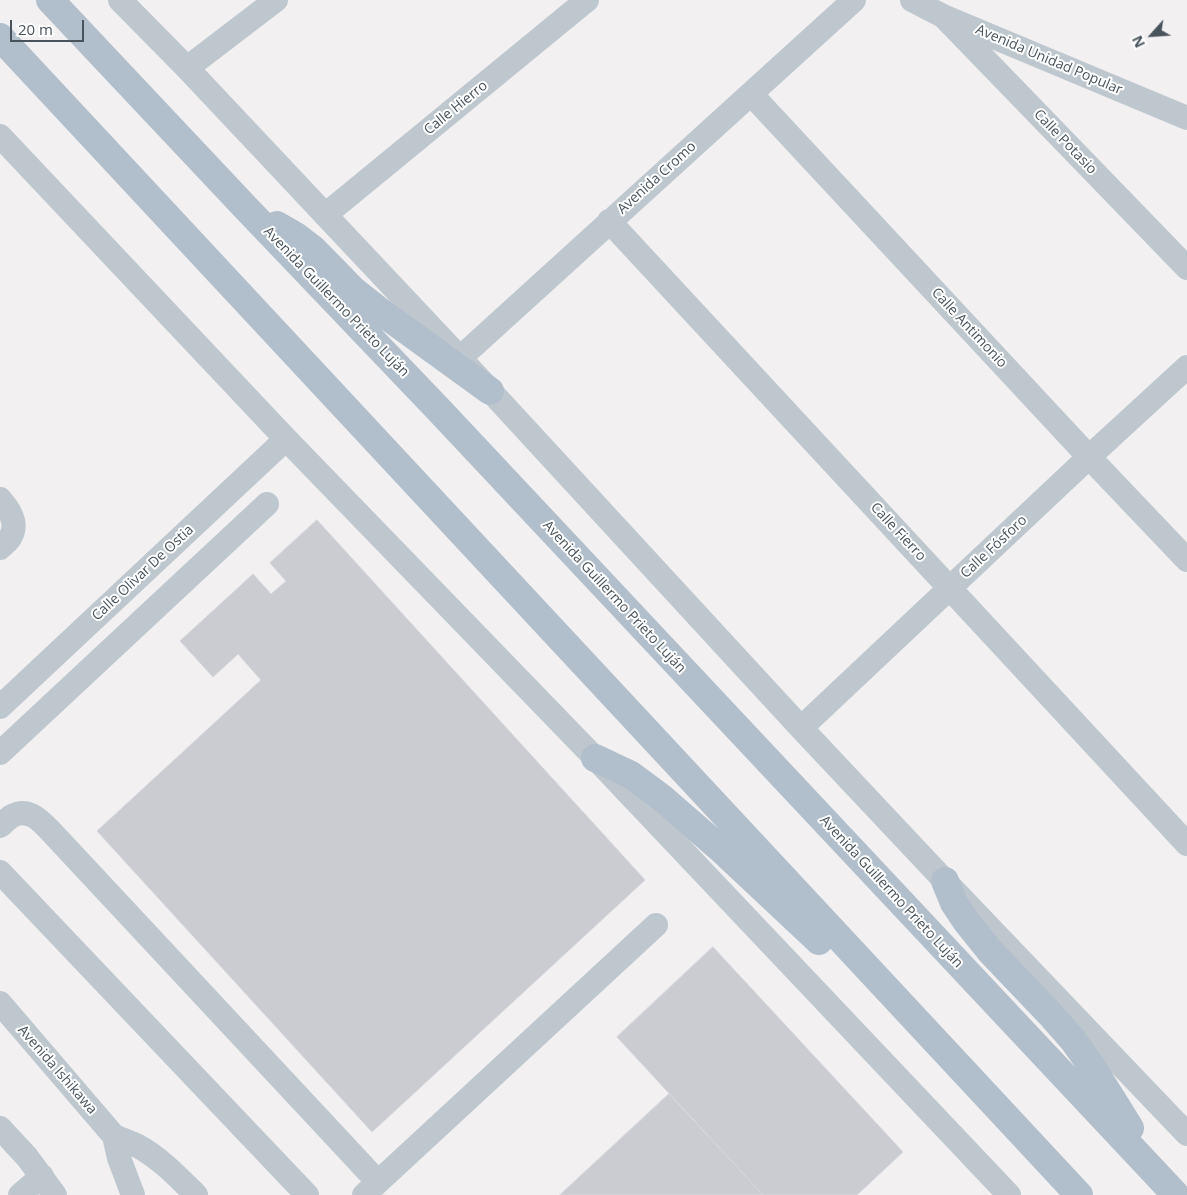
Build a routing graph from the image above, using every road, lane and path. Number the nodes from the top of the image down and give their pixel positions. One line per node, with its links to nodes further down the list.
1 (50, 0): 13 (main road, Avenida Guillermo Prieto Luján)
2 (120, 0): 9 (street)
3 (276, 0): 9 (street)
4 (588, 0): 14 (street, Calle Hierro)
5 (854, 0): 10 (street, Avenida Cromo)
6 (912, 0): 7 (street, Avenida Unidad Popular)
7 (943, 16): 11 (street, Avenida Unidad Popular); 16 (street, Calle Potasio)
8 (0, 37): 37 (main road)
9 (187, 68): 14 (street)
10 (751, 94): 15 (street, Avenida Cromo); 21 (street, Calle Antimonio)
11 (1187, 118)
12 (0, 136): 20 (street)
13 (245, 207): 19 (main road); 42 (main road, Avenida Guillermo Prieto Luján)
14 (325, 215): 17 (street)
15 (609, 221): 17 (street, Avenida Cromo); 26 (street, Calle Fierro)
16 (1187, 268)
17 (460, 358): 19 (street)
18 (1187, 367): 21 (street, Calle Fósforo)
19 (490, 391): 28 (street)
20 (286, 439): 27 (street, Calle Olivar De Ostia); 30 (street)
21 (1089, 457): 25 (street, Calle Antimonio); 26 (street, Calle Fósforo)
22 (0, 499): 24 (street)
23 (267, 504): 29 (street)
24 (0, 548)
25 (1187, 560)
26 (950, 588): 28 (street, Calle Fósforo); 32 (street, Calle Fierro)
27 (0, 707)
28 (801, 728): 34 (street)
29 (0, 753)
30 (595, 758): 37 (main road); 48 (street)
31 (0, 826): 43 (street)
32 (1187, 844)
33 (0, 872): 47 (street)
34 (945, 881): 39 (street); 42 (main road)
35 (656, 925): 43 (street)
36 (0, 1004): 40 (street, Avenida Ishikawa)
37 (912, 1016): 49 (main road)
38 (0, 1128): 41 (street)
39 (1187, 1134)
40 (114, 1136): 45 (street, Avenida Ishikawa); 46 (street, Avenida Ishikawa)
41 (48, 1185): 44 (street)
42 (1169, 1188)
43 (371, 1189)
44 (20, 1195)
45 (133, 1195)
46 (196, 1195)
47 (307, 1195)
48 (1009, 1195)
49 (1079, 1195)

